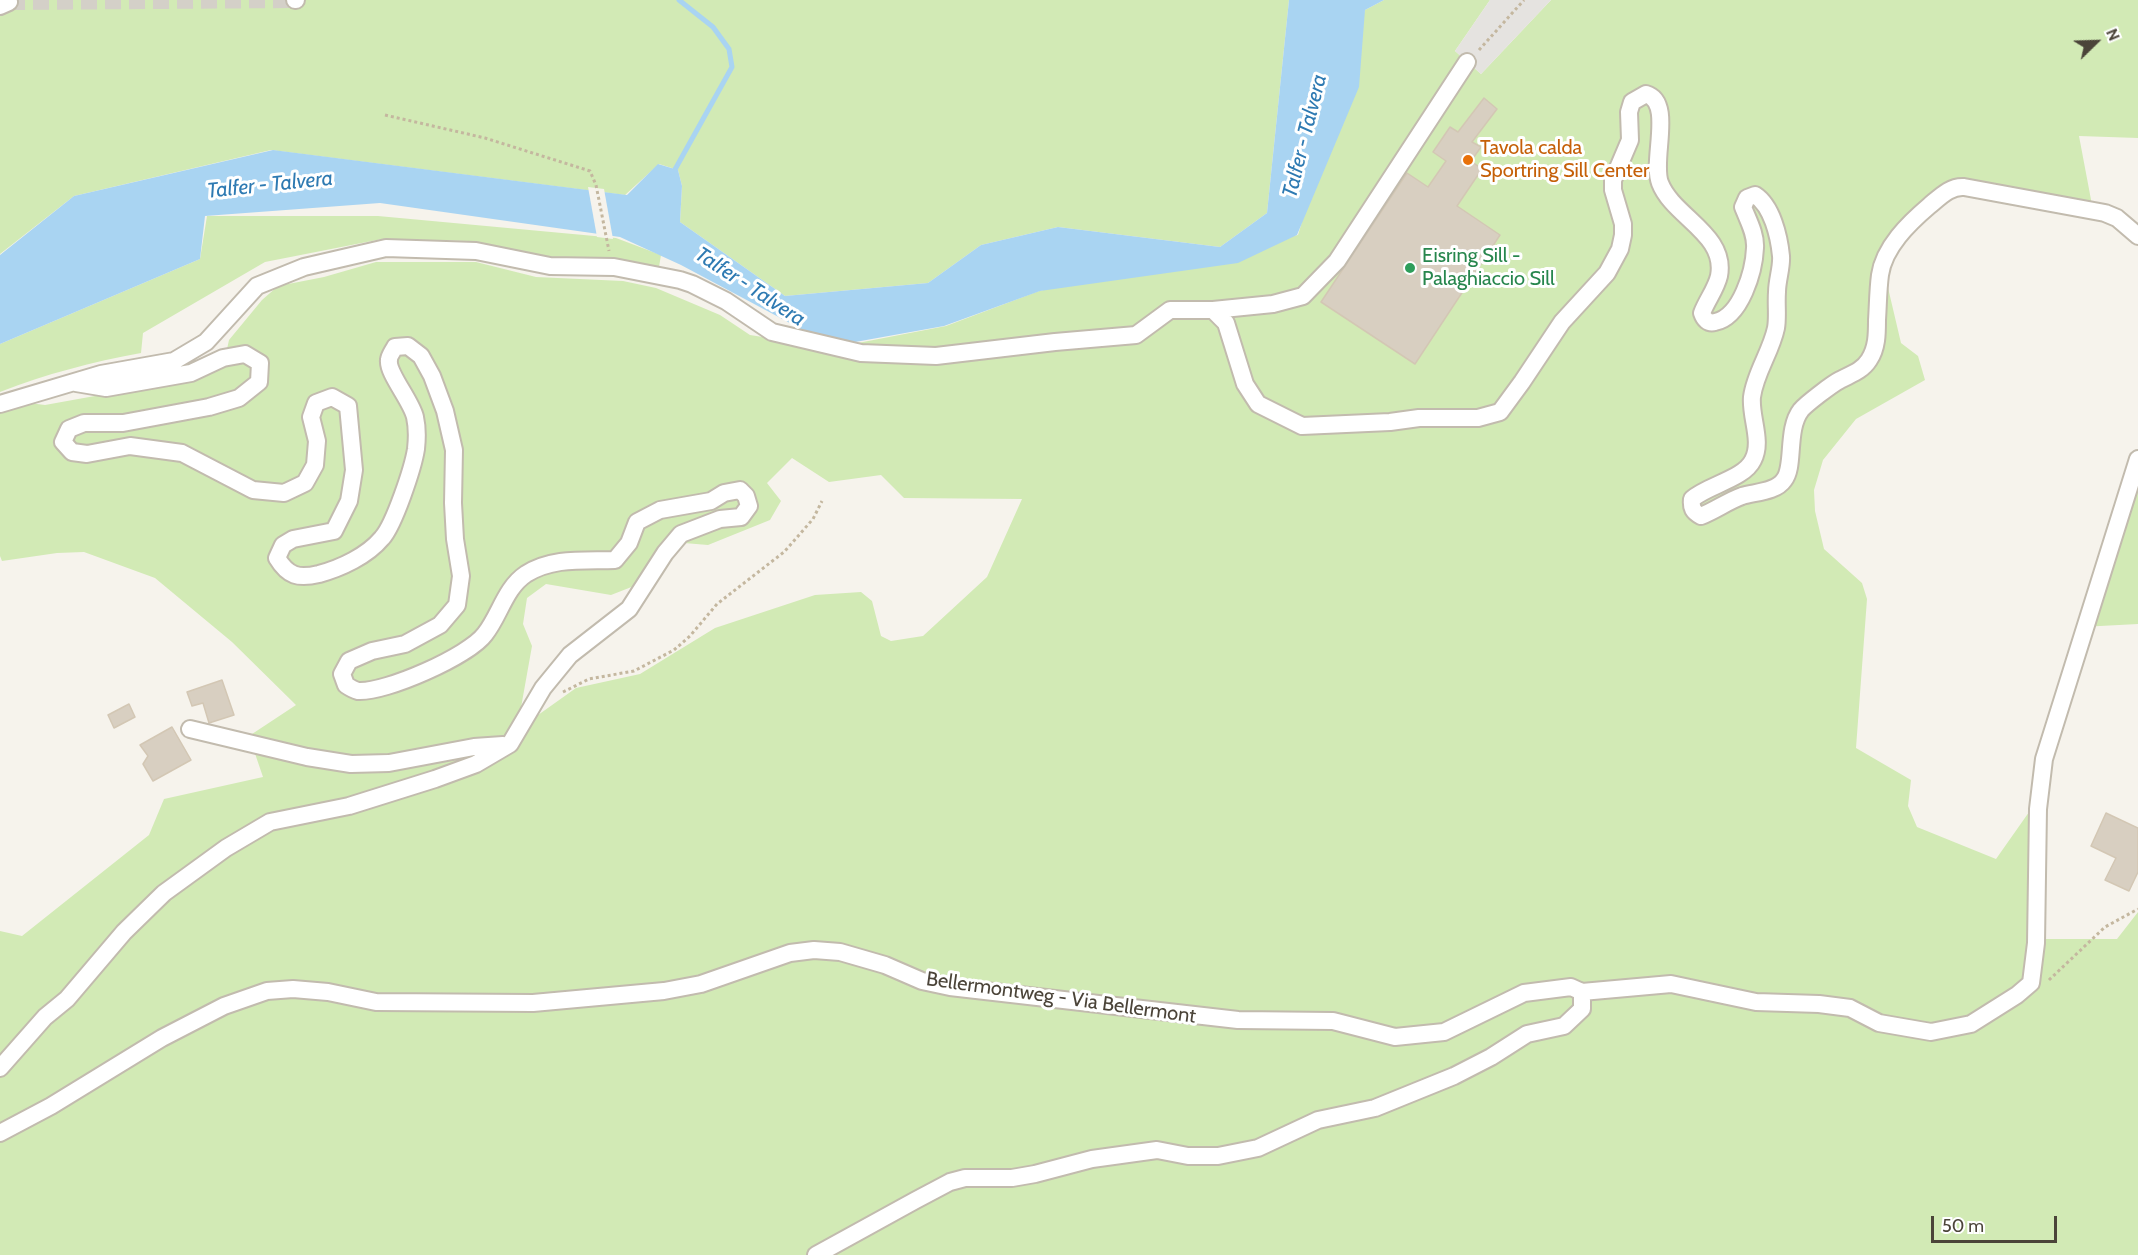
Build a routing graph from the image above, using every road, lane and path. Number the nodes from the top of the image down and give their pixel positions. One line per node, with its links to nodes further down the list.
1 (1524, 0): 2 (path)
2 (1467, 62): 6 (street)
3 (385, 115): 5 (path)
4 (2138, 236): 6 (street)
5 (614, 267): 6 (street); 7 (street)
6 (1213, 310)
7 (76, 383): 8 (street); 13 (street)
8 (0, 404)
9 (2138, 459): 15 (street)
10 (822, 501): 11 (path)
11 (561, 693)
12 (190, 729): 13 (street)
13 (510, 744): 17 (street)
14 (2138, 909): 15 (path)
15 (2031, 983): 16 (street, Bellermontweg - Via Bellermont)
16 (1582, 992): 18 (street, Bellermontweg - Via Bellermont); 19 (street)
17 (0, 1068)
18 (0, 1133)
19 (816, 1255)

